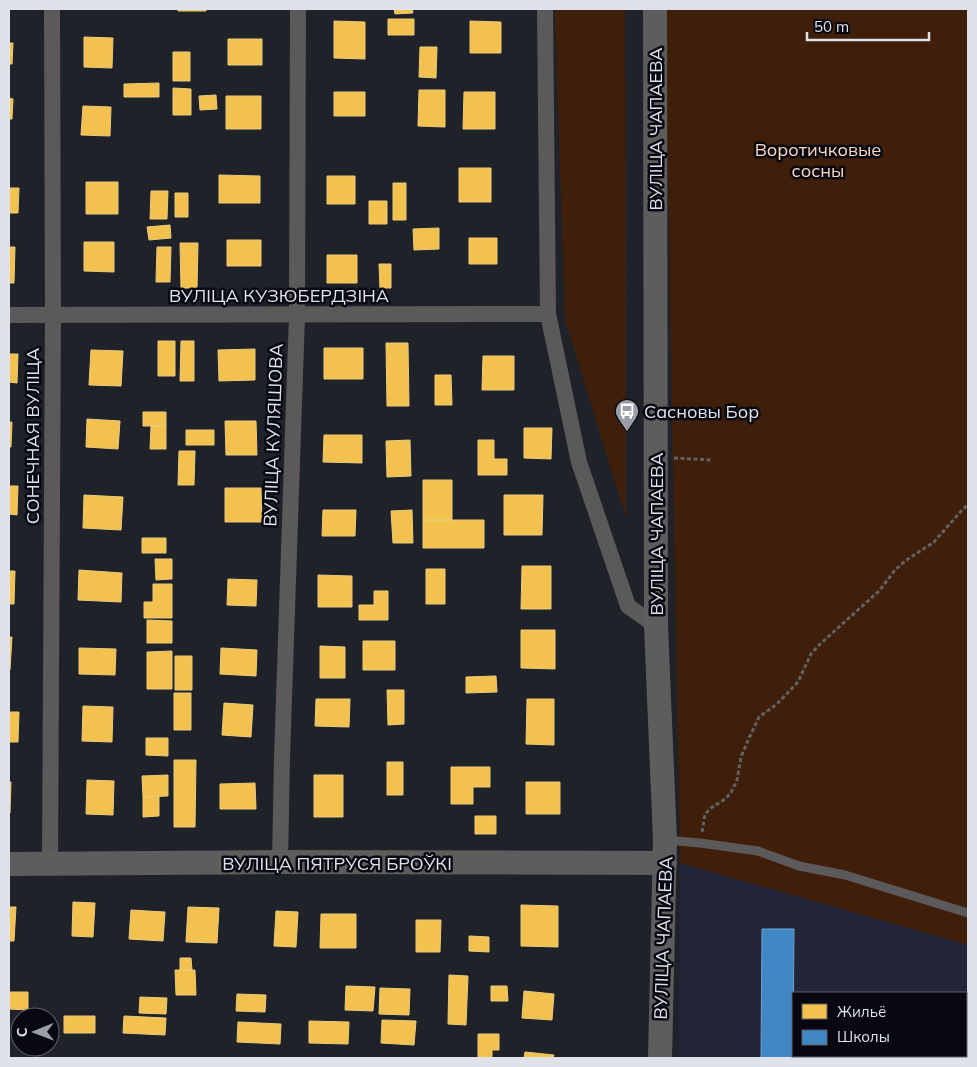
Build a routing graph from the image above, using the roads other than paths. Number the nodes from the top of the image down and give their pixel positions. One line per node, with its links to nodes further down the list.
1 (52, 9): 7 (street, СОНЕЧНАЯ ВУЛІЦА)
2 (298, 9): 8 (street, ВУЛІЦА КУЛЯШОВА)
3 (545, 9): 5 (street)
4 (655, 9): 9 (main road, ВУЛІЦА ЧАПАЕВА)
5 (548, 314): 8 (street, ВУЛІЦА КУЗЮБЕРДЗІНА); 9 (street)
6 (9, 315): 7 (street, ВУЛІЦА КУЗЮБЕРДЗІНА)
7 (53, 315): 8 (street, ВУЛІЦА КУЗЮБЕРДЗІНА); 14 (street, СОНЕЧНАЯ ВУЛІЦА)
8 (297, 315): 11 (street, ВУЛІЦА КУЛЯШОВА)
9 (656, 626): 10 (main road, ВУЛІЦА ЧАПАЕВА)
10 (666, 840): 12 (main road, ВУЛІЦА ЧАПАЕВА); 15 (lane)
11 (280, 862): 12 (main road, ВУЛІЦА ПЯТРУСЯ БРОЎКІ); 14 (main road, ВУЛІЦА ПЯТРУСЯ БРОЎКІ)
12 (665, 863): 16 (main road, ВУЛІЦА ЧАПАЕВА)
13 (9, 864): 14 (main road, ВУЛІЦА ПЯТРУСЯ БРОЎКІ)
14 (50, 864)
15 (968, 912)
16 (660, 1058)

